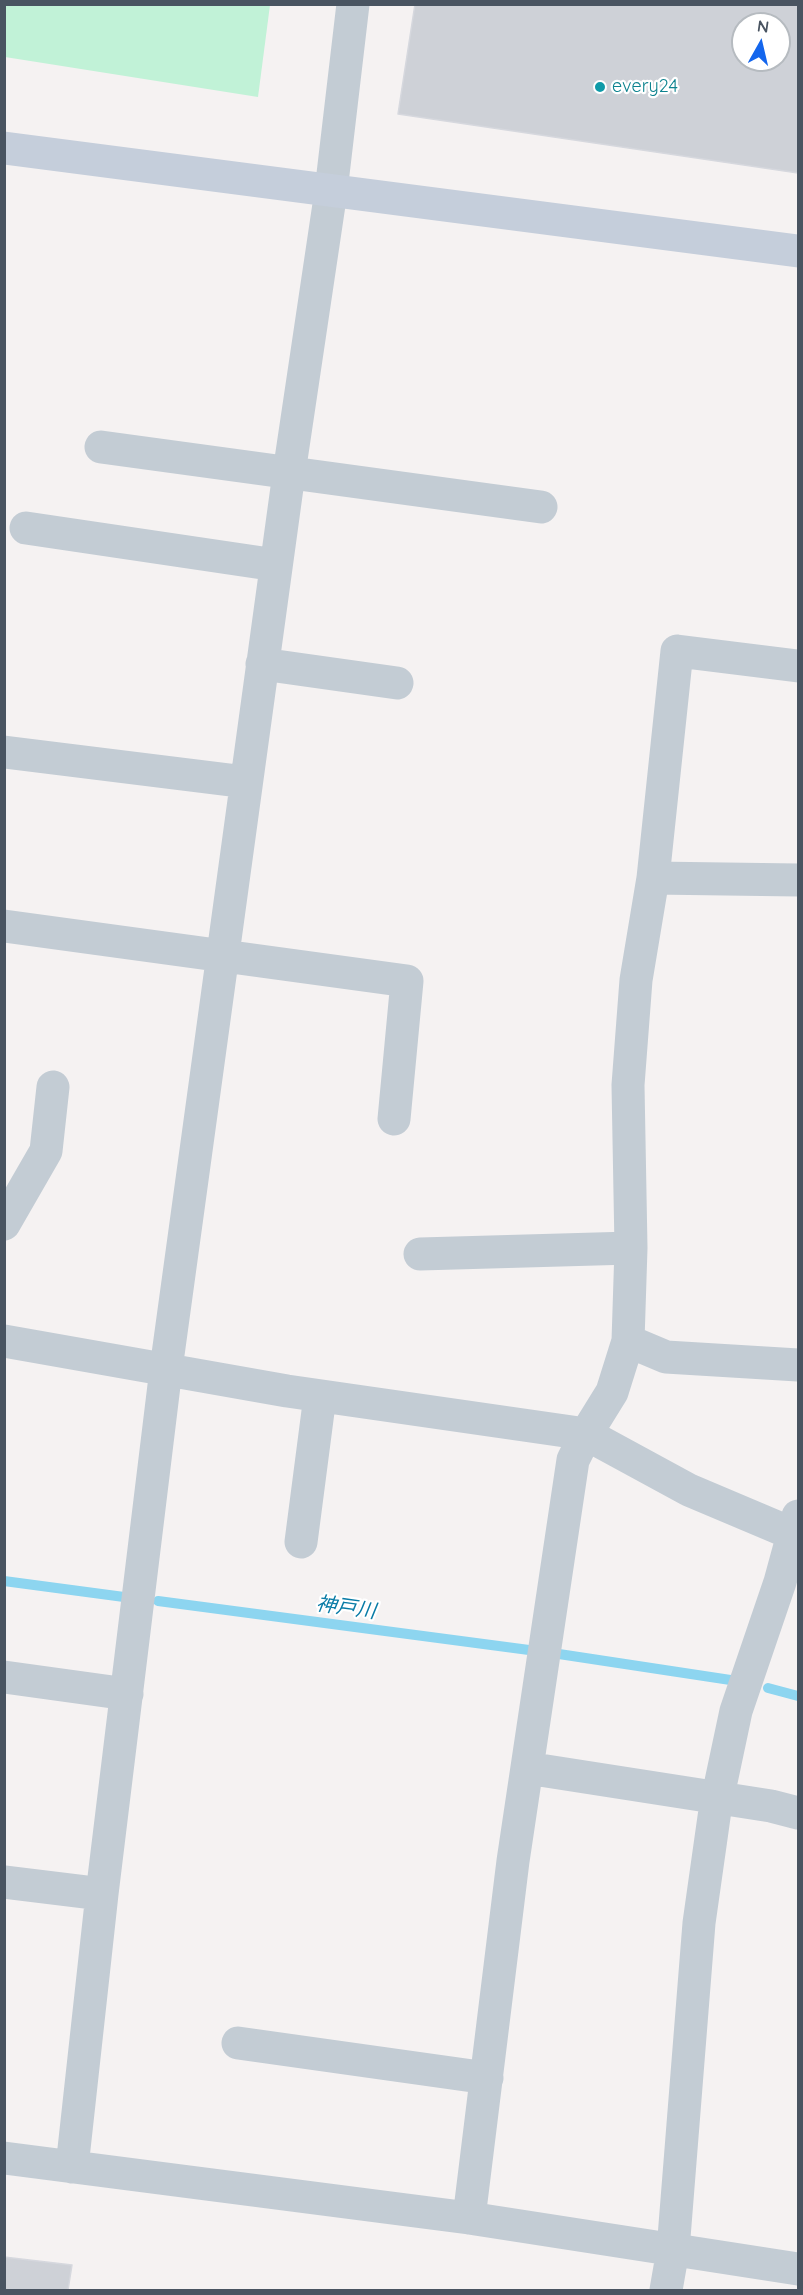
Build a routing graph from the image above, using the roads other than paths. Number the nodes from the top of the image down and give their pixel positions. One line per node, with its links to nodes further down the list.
1 (353, 4): 3 (street)
2 (4, 148): 3 (street)
3 (331, 190): 4 (street); 6 (street)
4 (798, 251)
5 (101, 447): 6 (street)
6 (288, 473): 7 (street); 9 (street)
7 (541, 507)
8 (26, 528): 9 (street)
9 (276, 565): 10 (street)
10 (262, 664): 12 (street); 14 (street)
11 (798, 666): 15 (street)
12 (397, 683)
13 (4, 752): 14 (street)
14 (246, 782): 18 (street)
15 (653, 878): 16 (street); 22 (street)
16 (798, 880)
17 (4, 926): 18 (street)
18 (223, 955): 20 (street); 27 (street)
19 (53, 1087): 21 (street)
20 (394, 1119)
21 (4, 1224)
22 (631, 1248): 23 (street); 25 (street)
23 (420, 1254)
24 (4, 1341): 27 (street)
25 (628, 1341): 26 (street); 29 (street)
26 (798, 1365)
27 (166, 1369): 28 (street); 33 (street)
28 (320, 1396): 29 (street); 31 (street)
29 (586, 1434): 30 (street); 34 (street)
30 (797, 1529): 35 (street)
31 (301, 1542)
32 (4, 1677): 33 (street)
33 (127, 1694): 38 (street)
34 (527, 1768): 35 (street); 40 (street)
35 (718, 1798): 36 (street); 44 (street)
36 (798, 1813)
37 (4, 1882): 38 (street)
38 (102, 1894): 42 (street)
39 (238, 2043): 40 (street)
40 (486, 2078): 43 (street)
41 (4, 2158): 42 (street)
42 (72, 2167): 43 (street)
43 (469, 2218): 44 (street)
44 (673, 2250): 45 (street); 46 (street)
45 (798, 2269)
46 (666, 2290)

